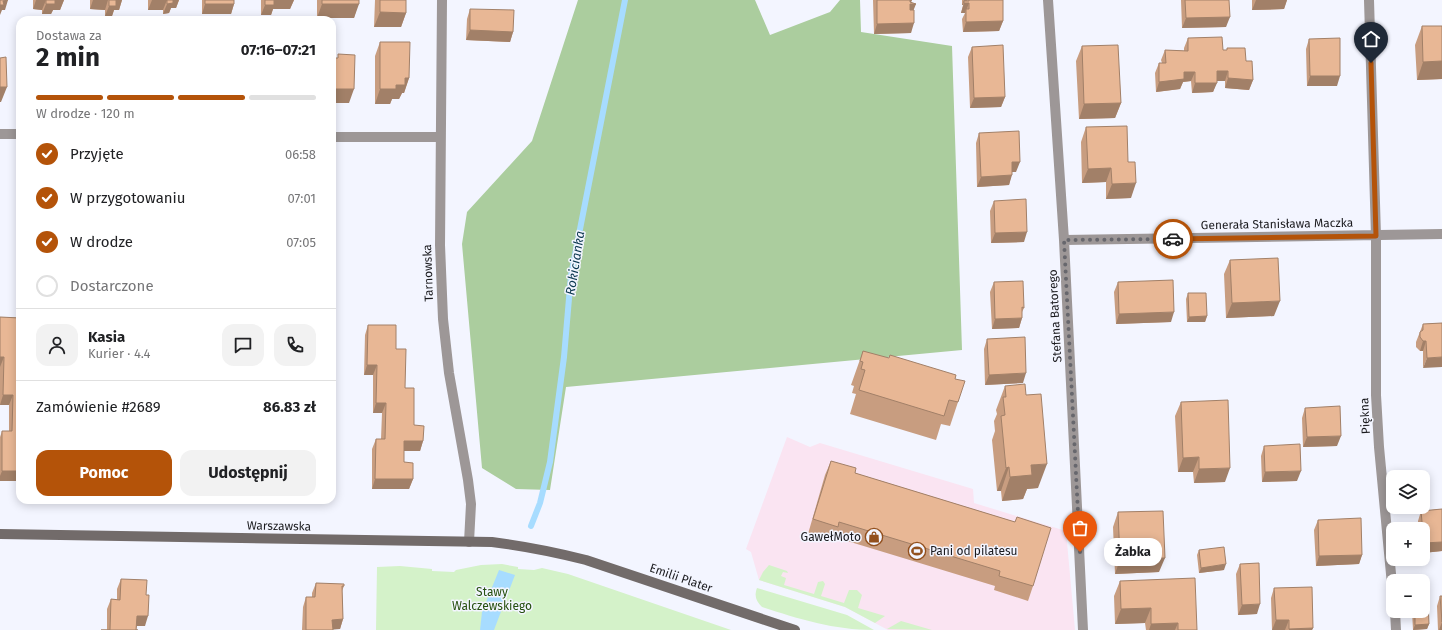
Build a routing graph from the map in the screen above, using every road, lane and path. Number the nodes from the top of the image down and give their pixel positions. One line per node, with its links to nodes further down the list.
1 (442, 0): 6 (street, Tarnowska)
2 (1048, 0): 10 (street, Stefana Batorego)
3 (1369, 0): 9 (street, Piękna)
4 (0, 134): 5 (street)
5 (16, 134)
6 (440, 137): 7 (street); 12 (street, Tarnowska)
7 (336, 138)
8 (1442, 234): 9 (street, Generała Stanisława Maczka)
9 (1376, 236): 10 (street, Generała Stanisława Maczka); 14 (street, Piękna)
10 (1064, 240): 17 (street, Stefana Batorego)
11 (0, 534): 12 (street, Warszawska)
12 (469, 542): 13 (street, Warszawska)
13 (557, 552): 16 (street, Emilii Plater)
14 (1391, 574)
15 (1395, 618): 18 (street)
16 (795, 630)
17 (1084, 630)
18 (1396, 630)

